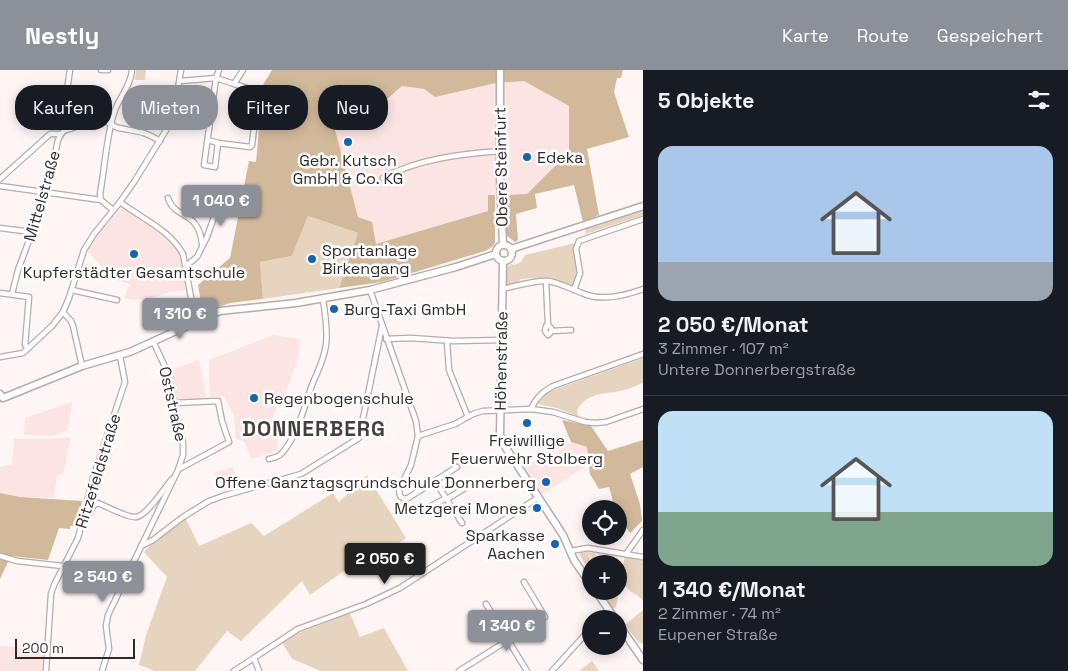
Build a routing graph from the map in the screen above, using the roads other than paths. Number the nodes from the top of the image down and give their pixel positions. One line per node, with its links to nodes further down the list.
1 (70, 70): 17 (street, Mittelstraße)
2 (101, 70): 3 (street)
3 (108, 70)
4 (132, 70): 13 (street)
5 (182, 70): 10 (street)
6 (219, 70): 9 (street)
7 (243, 70): 11 (street)
8 (500, 70): 21 (street, Obere Steinfurt)
9 (216, 78): 10 (street); 11 (street); 18 (street)
10 (180, 80): 19 (street)
11 (234, 84): 12 (street)
12 (237, 85)
13 (112, 123): 19 (street)
14 (70, 130): 17 (street)
15 (111, 130): 28 (street)
16 (254, 130): 20 (street)
17 (63, 132): 23 (street); 25 (street, Mittelstraße)
18 (208, 140): 20 (street); 20 (street)
19 (160, 141): 29 (street)
20 (218, 143)
21 (500, 151): 22 (street); 36 (street, Obere Steinfurt)
22 (383, 178)
23 (0, 179)
24 (0, 186): 25 (street)
25 (46, 192): 28 (street); 34 (street, Mittelstraße)
26 (168, 198): 35 (street)
27 (214, 199): 35 (street)
28 (101, 200): 31 (street)
29 (120, 202): 31 (street); 40 (street)
30 (643, 206): 37 (street)
31 (113, 210): 44 (street)
32 (643, 219): 46 (street)
33 (0, 228): 34 (street)
34 (32, 232): 48 (street, Mittelstraße)
35 (202, 245): 40 (street)
36 (503, 245): 37 (street); 38 (street)
37 (512, 249): 39 (street)
38 (496, 254): 39 (street); 45 (street)
39 (502, 261): 42 (street, Höhenstraße)
40 (186, 266): 52 (street)
41 (546, 281): 42 (street); 46 (street); 54 (street)
42 (502, 289): 56 (street, Höhenstraße)
43 (643, 289): 46 (street)
44 (72, 290): 50 (street); 51 (street)
45 (370, 290): 49 (street); 53 (street)
46 (574, 290)
47 (0, 293): 48 (street)
48 (12, 294): 59 (street)
49 (323, 298): 52 (street); 71 (street)
50 (118, 300)
51 (63, 312): 59 (street); 63 (street)
52 (198, 320): 57 (street)
53 (382, 326): 55 (street); 82 (street)
54 (571, 330)
55 (386, 339): 58 (street); 70 (street)
56 (502, 340): 58 (street); 68 (street, Höhenstraße)
57 (153, 341): 62 (street); 65 (street, Oststraße)
58 (447, 341): 69 (street)
59 (28, 348): 61 (street)
60 (643, 354): 66 (street)
61 (0, 356)
62 (120, 356): 63 (street); 79 (street, Ritzefeldstraße)
63 (82, 366): 64 (street)
64 (1, 398)
65 (174, 403): 73 (street, Oststraße); 73 (street, Oststraße)
66 (531, 409): 67 (street); 68 (street)
67 (643, 409)
68 (499, 410): 69 (street); 76 (street, Höhenstraße)
69 (468, 417): 70 (street)
70 (418, 436): 74 (street)
71 (268, 460)
72 (457, 467): 74 (street)
73 (177, 472): 79 (street); 82 (street, Oststraße)
74 (435, 480): 77 (street)
75 (470, 485): 77 (street)
76 (539, 497): 83 (street, Höhenstraße); 96 (street)
77 (447, 498): 78 (street); 80 (street)
78 (422, 512)
79 (83, 515): 87 (street, Ritzefeldstraße)
80 (462, 523)
81 (643, 530): 84 (street)
82 (141, 546): 99 (street, Oststraße)
83 (570, 551): 84 (street); 88 (street, Höhenstraße)
84 (626, 554): 86 (street)
85 (0, 556): 87 (street)
86 (643, 557)
87 (64, 566): 98 (street, Ritzefeldstraße)
88 (582, 570)
89 (524, 582): 95 (street)
90 (602, 600): 92 (street)
91 (486, 604): 95 (street)
92 (608, 609)
93 (627, 637): 97 (street)
94 (582, 638): 104 (street)
95 (508, 641): 102 (street); 103 (street)
96 (254, 658): 100 (street); 101 (street)
97 (643, 660)
98 (46, 671)
99 (102, 671)
100 (234, 671)
101 (259, 671)
102 (459, 671)
103 (528, 671)
104 (552, 671)

